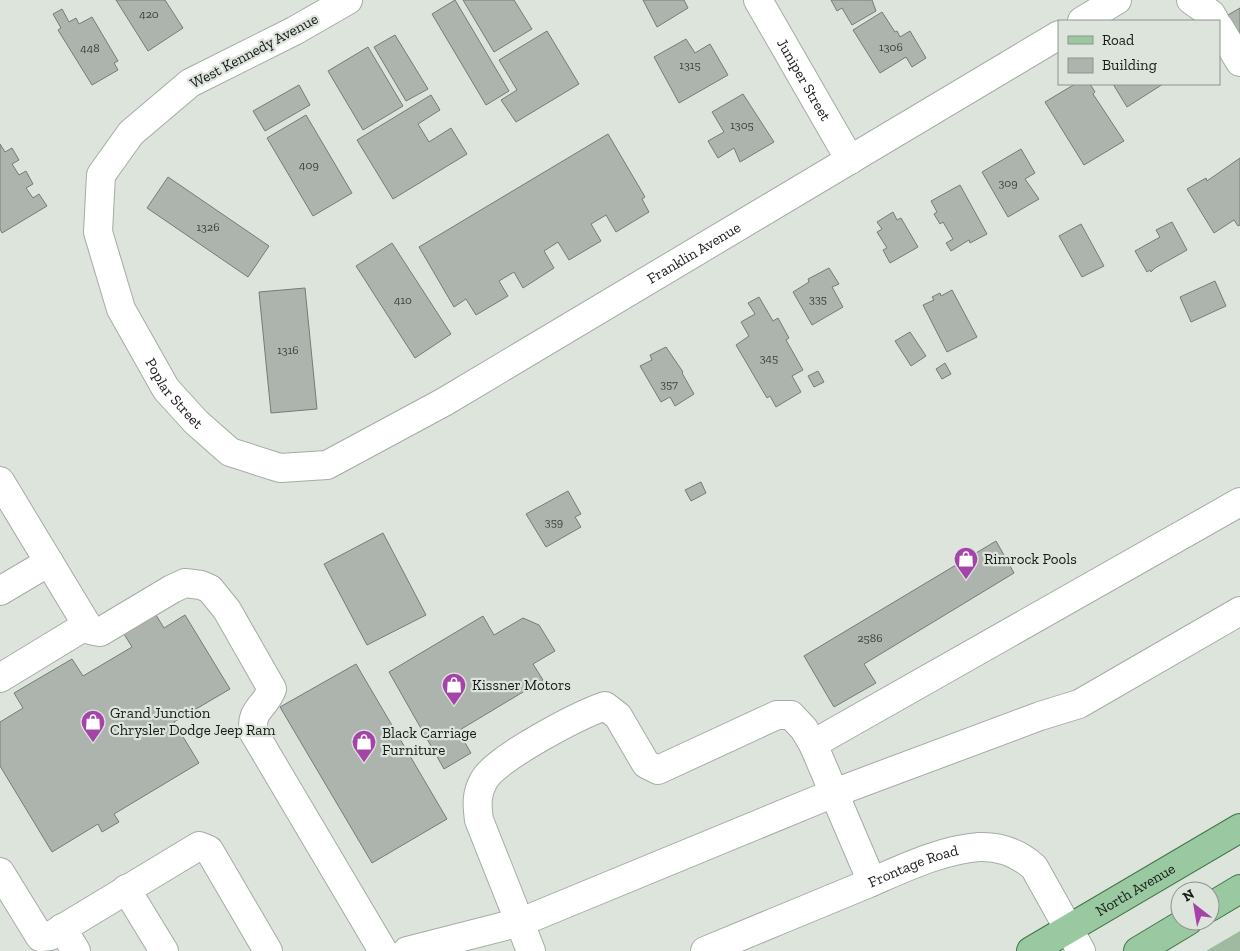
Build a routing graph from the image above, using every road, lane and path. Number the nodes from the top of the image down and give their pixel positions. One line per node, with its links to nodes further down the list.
1 (348, 0): 11 (street, West Kennedy Avenue)
2 (758, 0): 10 (street, Juniper Street)
3 (1118, 0): 5 (street)
4 (1191, 0): 6 (street)
5 (1084, 20)
6 (1214, 20)
7 (1220, 29): 9 (street)
8 (1058, 36): 10 (street, Franklin Avenue)
9 (1240, 62)
10 (850, 160): 12 (street, Franklin Avenue)
11 (98, 232): 12 (street, Poplar Street)
12 (327, 465)
13 (3, 492): 15 (street)
14 (1240, 502): 20 (street)
15 (49, 562): 16 (street); 18 (street)
16 (0, 591)
17 (1240, 611): 21 (street)
18 (87, 626): 19 (street); 35 (street)
19 (0, 678)
20 (813, 744): 21 (street); 28 (street)
21 (834, 794): 24 (street); 28 (street)
22 (1240, 828): 31 (main road, North Avenue)
23 (0, 872): 29 (street)
24 (872, 882): 31 (street, Frontage Road); 38 (street, Frontage Road)
25 (126, 889): 29 (street); 33 (street); 34 (street)
26 (1240, 889): 27 (main road)
27 (1220, 902)
28 (521, 922): 36 (street); 37 (street)
29 (62, 928): 32 (street)
30 (1171, 931): 40 (main road)
31 (1075, 939): 39 (main road, North Avenue)
32 (76, 951)
33 (164, 951)
34 (268, 951)
35 (383, 951)
36 (407, 951)
37 (531, 951)
38 (704, 951)
39 (1031, 951)
40 (1138, 951)

